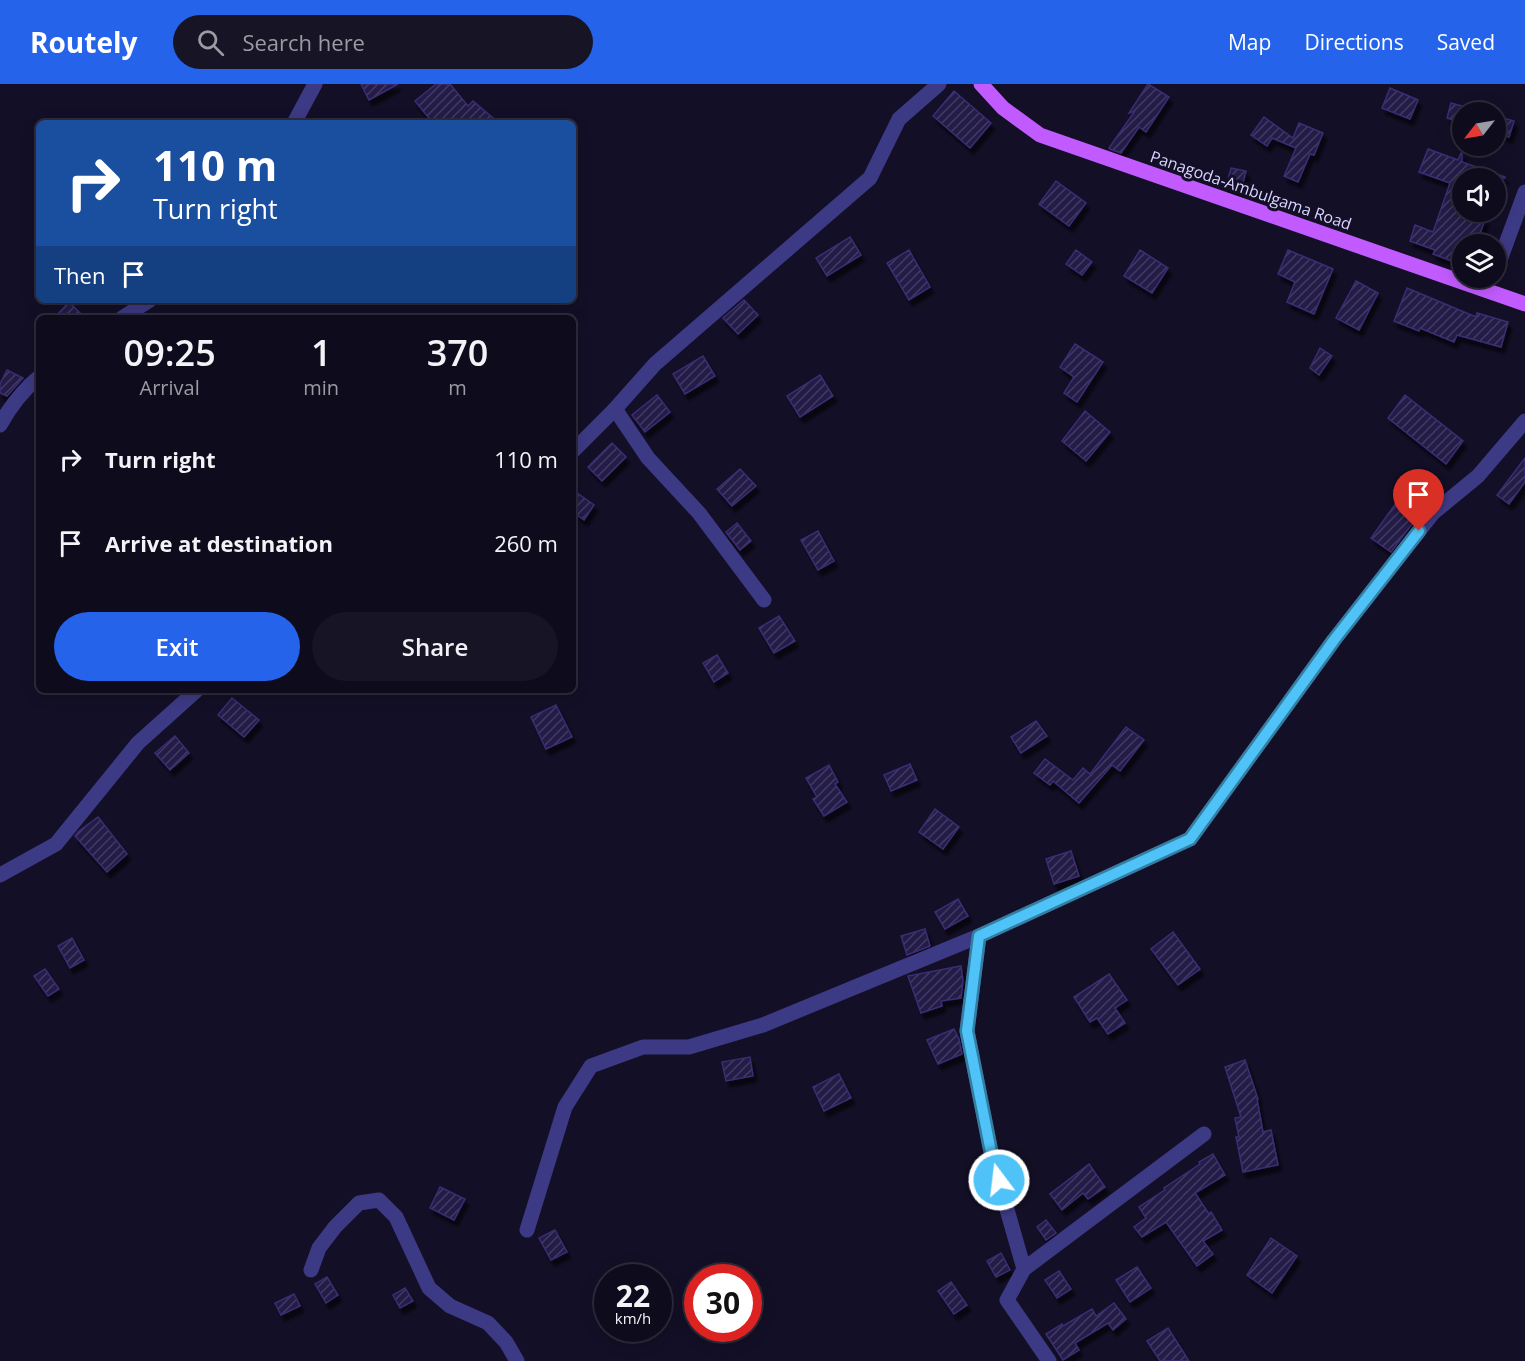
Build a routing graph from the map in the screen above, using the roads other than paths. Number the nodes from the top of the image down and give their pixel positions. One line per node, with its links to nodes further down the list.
1 (315, 84): 4 (street)
2 (939, 84): 13 (street)
3 (981, 84): 7 (main road, Panagoda-Ambulgama Road)
4 (296, 120)
5 (1525, 192): 6 (street)
6 (1506, 244)
7 (1452, 271)
8 (1497, 288): 10 (main road, Panagoda-Ambulgama Road)
9 (145, 303): 11 (street)
10 (1525, 304)
11 (127, 315)
12 (36, 379): 14 (street)
13 (615, 409): 16 (street); 17 (street)
14 (2, 419)
15 (1525, 421): 20 (street)
16 (576, 448)
17 (764, 600)
18 (194, 693): 19 (street)
19 (0, 875)
20 (979, 936): 22 (street); 23 (street)
21 (1204, 1134): 23 (street)
22 (527, 1230)
23 (1024, 1269): 26 (street)
24 (311, 1270): 25 (street)
25 (517, 1361)
26 (1049, 1361)

